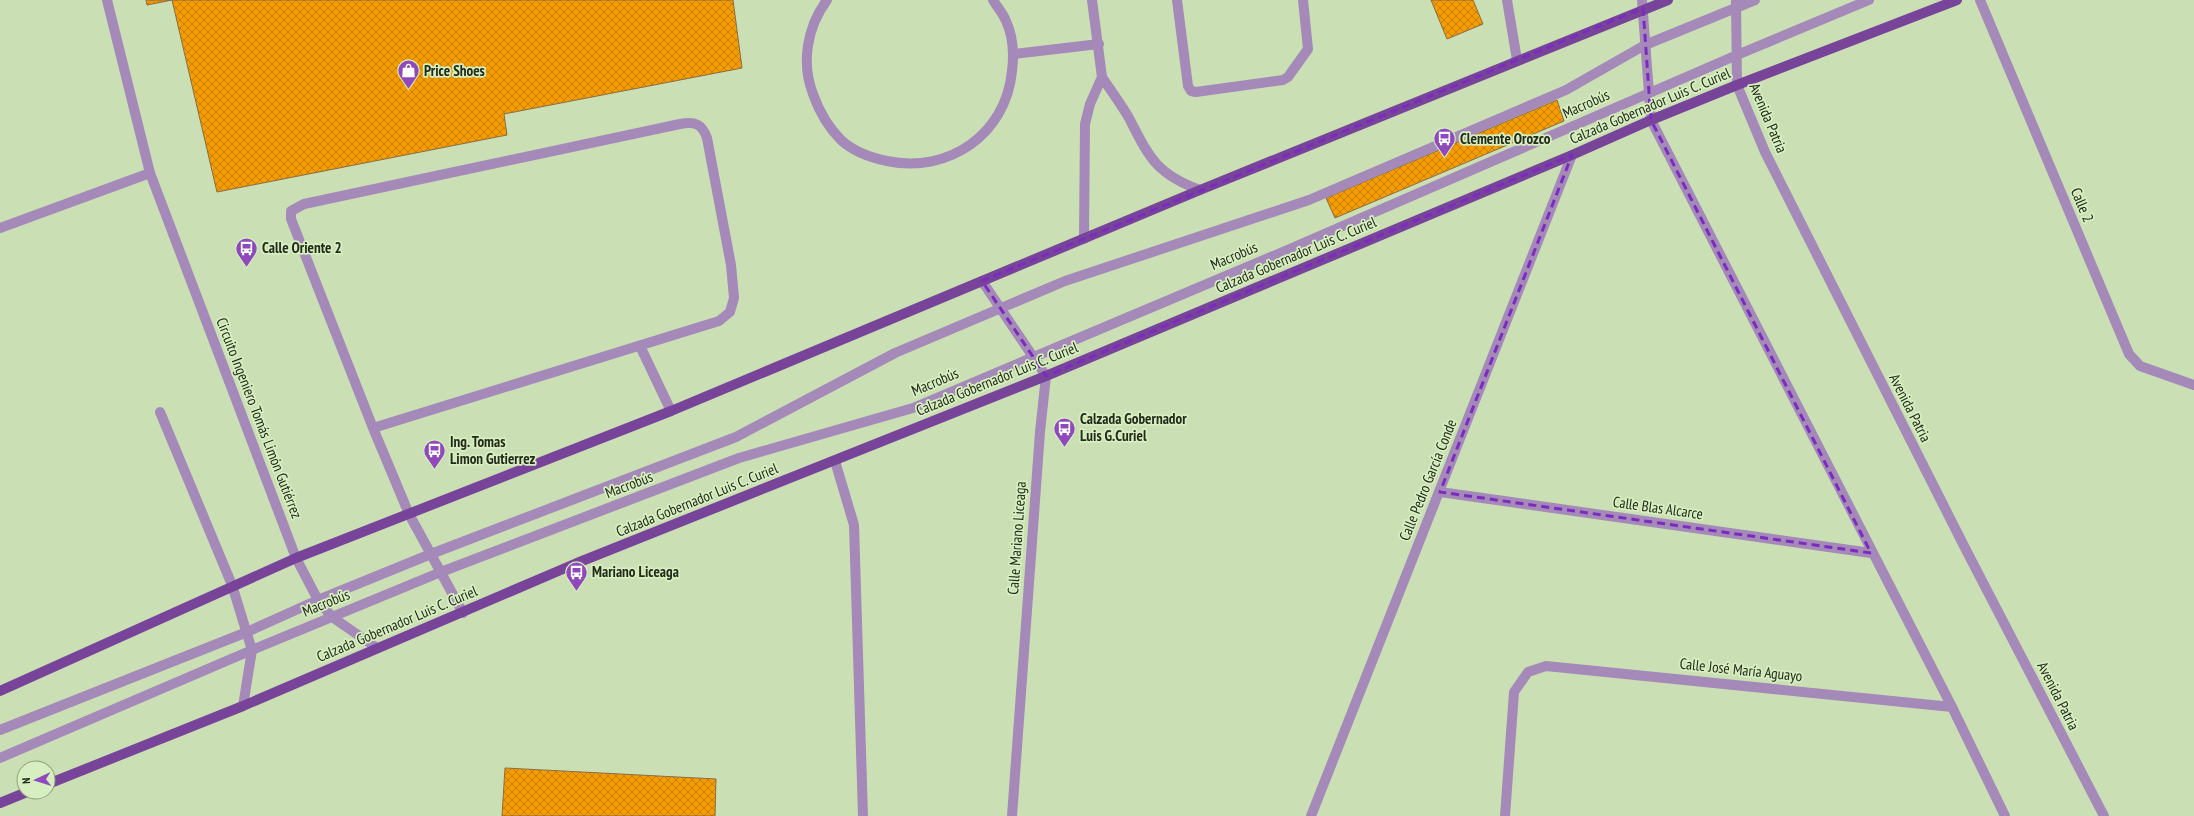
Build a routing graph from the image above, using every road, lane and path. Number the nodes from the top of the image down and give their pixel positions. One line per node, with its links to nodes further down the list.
1 (107, 0): 25 (street, Circuito Ingeniero Tomás Limón Gutiérrez)
2 (827, 0): 17 (street)
3 (993, 0): 17 (street)
4 (1092, 0): 15 (street)
5 (1177, 0): 6 (street)
6 (1303, 0)
7 (1507, 0): 19 (street)
8 (1668, 0): 13 (main road)
9 (1755, 0): 14 (street, Macrobús)
10 (1869, 0): 18 (street, Macrobús)
11 (1957, 0): 21 (main road, Calzada Gobernador Luis C. Curiel)
12 (1980, 0): 34 (street, Calle 2)
13 (1643, 4): 16 (street); 19 (main road)
14 (1736, 4): 16 (street, Macrobús); 18 (street, Avenida Patria)
15 (1099, 44): 17 (street); 20 (street)
16 (1645, 46): 22 (street); 30 (street, Macrobús)
17 (1014, 54)
18 (1736, 55): 21 (street, Avenida Patria); 22 (street, Macrobús)
19 (1517, 60): 26 (main road)
20 (1102, 77): 26 (street); 28 (street)
21 (1737, 85): 23 (main road, Calzada Gobernador Luis C. Curiel); 65 (street, Avenida Patria)
22 (1648, 93): 23 (street); 32 (street, Macrobús)
23 (1650, 120): 24 (main road, Calzada Gobernador Luis C. Curiel); 41 (street)
24 (1572, 155): 33 (main road, Calzada Gobernador Luis C. Curiel); 39 (street, Calle Pedro García Conde)
25 (150, 173): 27 (street); 43 (street, Circuito Ingeniero Tomás Limón Gutiérrez)
26 (1200, 190): 28 (main road)
27 (0, 228)
28 (1084, 240): 29 (main road)
29 (982, 281): 30 (street); 35 (main road)
30 (999, 308): 32 (street); 42 (street, Macrobús)
31 (640, 346): 35 (street); 37 (street); 37 (street)
32 (1032, 357): 33 (street); 44 (street, Macrobús)
33 (1046, 376): 38 (main road, Calzada Gobernador Luis C. Curiel); 61 (street, Calle Mariano Liceaga)
34 (2194, 385)
35 (670, 410): 40 (main road)
36 (160, 412): 45 (street)
37 (373, 428): 40 (street)
38 (834, 461): 47 (main road, Calzada Gobernador Luis C. Curiel); 60 (street)
39 (1440, 492): 41 (street, Calle Blas Alcarce); 62 (street, Calle Pedro García Conde)
40 (409, 514): 42 (street); 43 (main road)
41 (1872, 553): 54 (street)
42 (431, 554): 44 (street); 46 (street, Macrobús)
43 (296, 558): 45 (main road); 46 (street, Circuito Ingeniero Tomás Limón Gutiérrez)
44 (441, 572): 47 (street); 48 (street, Macrobús)
45 (232, 586): 49 (street); 52 (main road)
46 (318, 600): 48 (street, Circuito Ingeniero Tomás Limón Gutiérrez); 49 (street, Macrobús)
47 (463, 613): 50 (main road, Calzada Gobernador Luis C. Curiel)
48 (332, 617): 50 (street, Circuito Ingeniero Tomás Limón Gutiérrez); 51 (street, Macrobús)
49 (247, 632): 51 (street); 55 (street, Macrobús)
50 (377, 648): 53 (main road, Calzada Gobernador Luis C. Curiel)
51 (252, 650): 53 (street); 56 (street, Macrobús)
52 (0, 691)
53 (243, 706): 57 (main road, Calzada Gobernador Luis C. Curiel)
54 (1952, 707): 63 (street, Calle José María Aguayo); 64 (street)
55 (0, 730)
56 (0, 758)
57 (56, 781)
58 (16, 796): 59 (main road)
59 (0, 803)
60 (863, 816)
61 (1012, 816)
62 (1311, 816)
63 (1505, 816)
64 (2004, 816)
65 (2104, 816)

